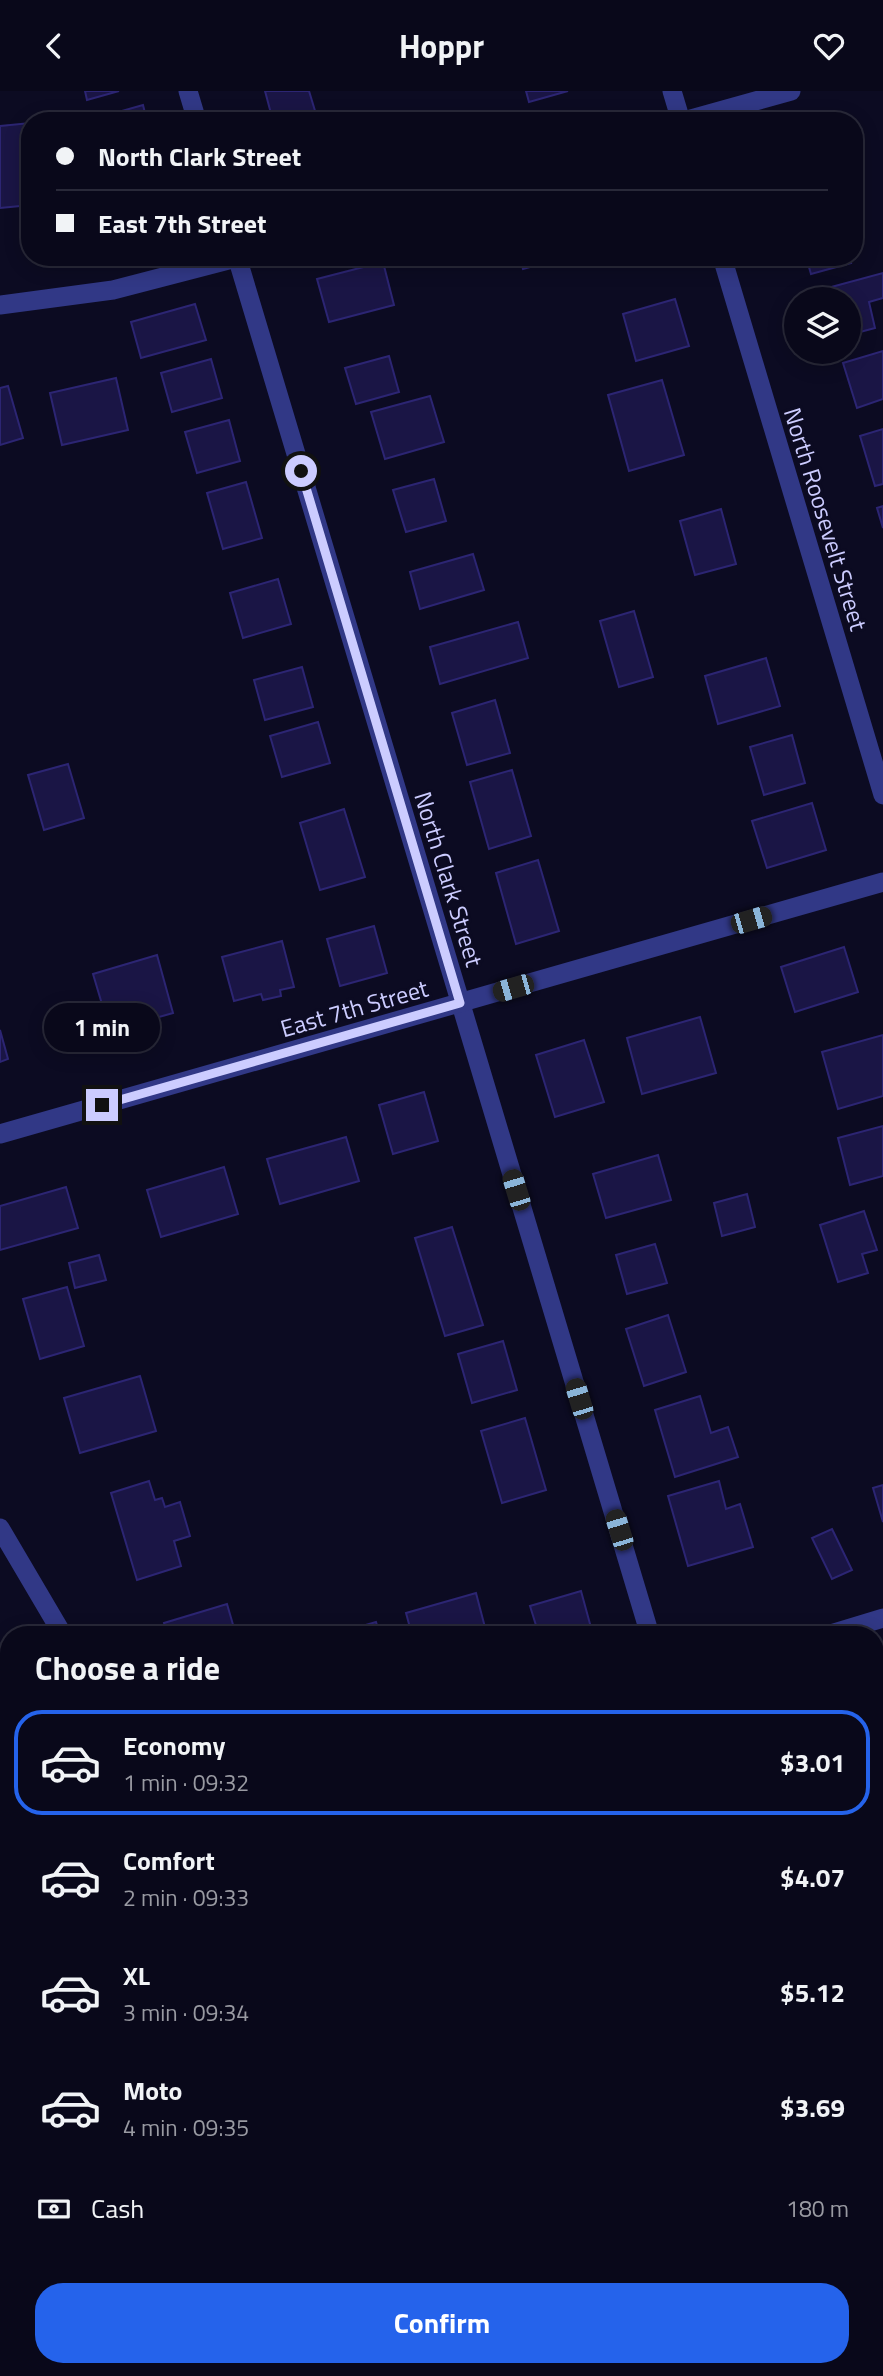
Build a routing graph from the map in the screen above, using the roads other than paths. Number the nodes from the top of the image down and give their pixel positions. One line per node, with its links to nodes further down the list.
1 (188, 91): 4 (street)
2 (672, 91): 5 (street)
3 (791, 91): 6 (street)
4 (194, 112)
5 (679, 112)
6 (715, 112)
7 (204, 266): 10 (street)
8 (241, 266): 13 (street, North Clark Street)
9 (725, 266): 11 (street, North Roosevelt Street)
10 (0, 305)
11 (883, 795)
12 (883, 882): 13 (street, East 7th Street)
13 (460, 1003): 14 (street, East 7th Street); 18 (street, North Clark Street)
14 (0, 1134)
15 (0, 1528): 17 (street)
16 (883, 1618): 19 (street)
17 (58, 1626)
18 (647, 1626)
19 (857, 1626)

